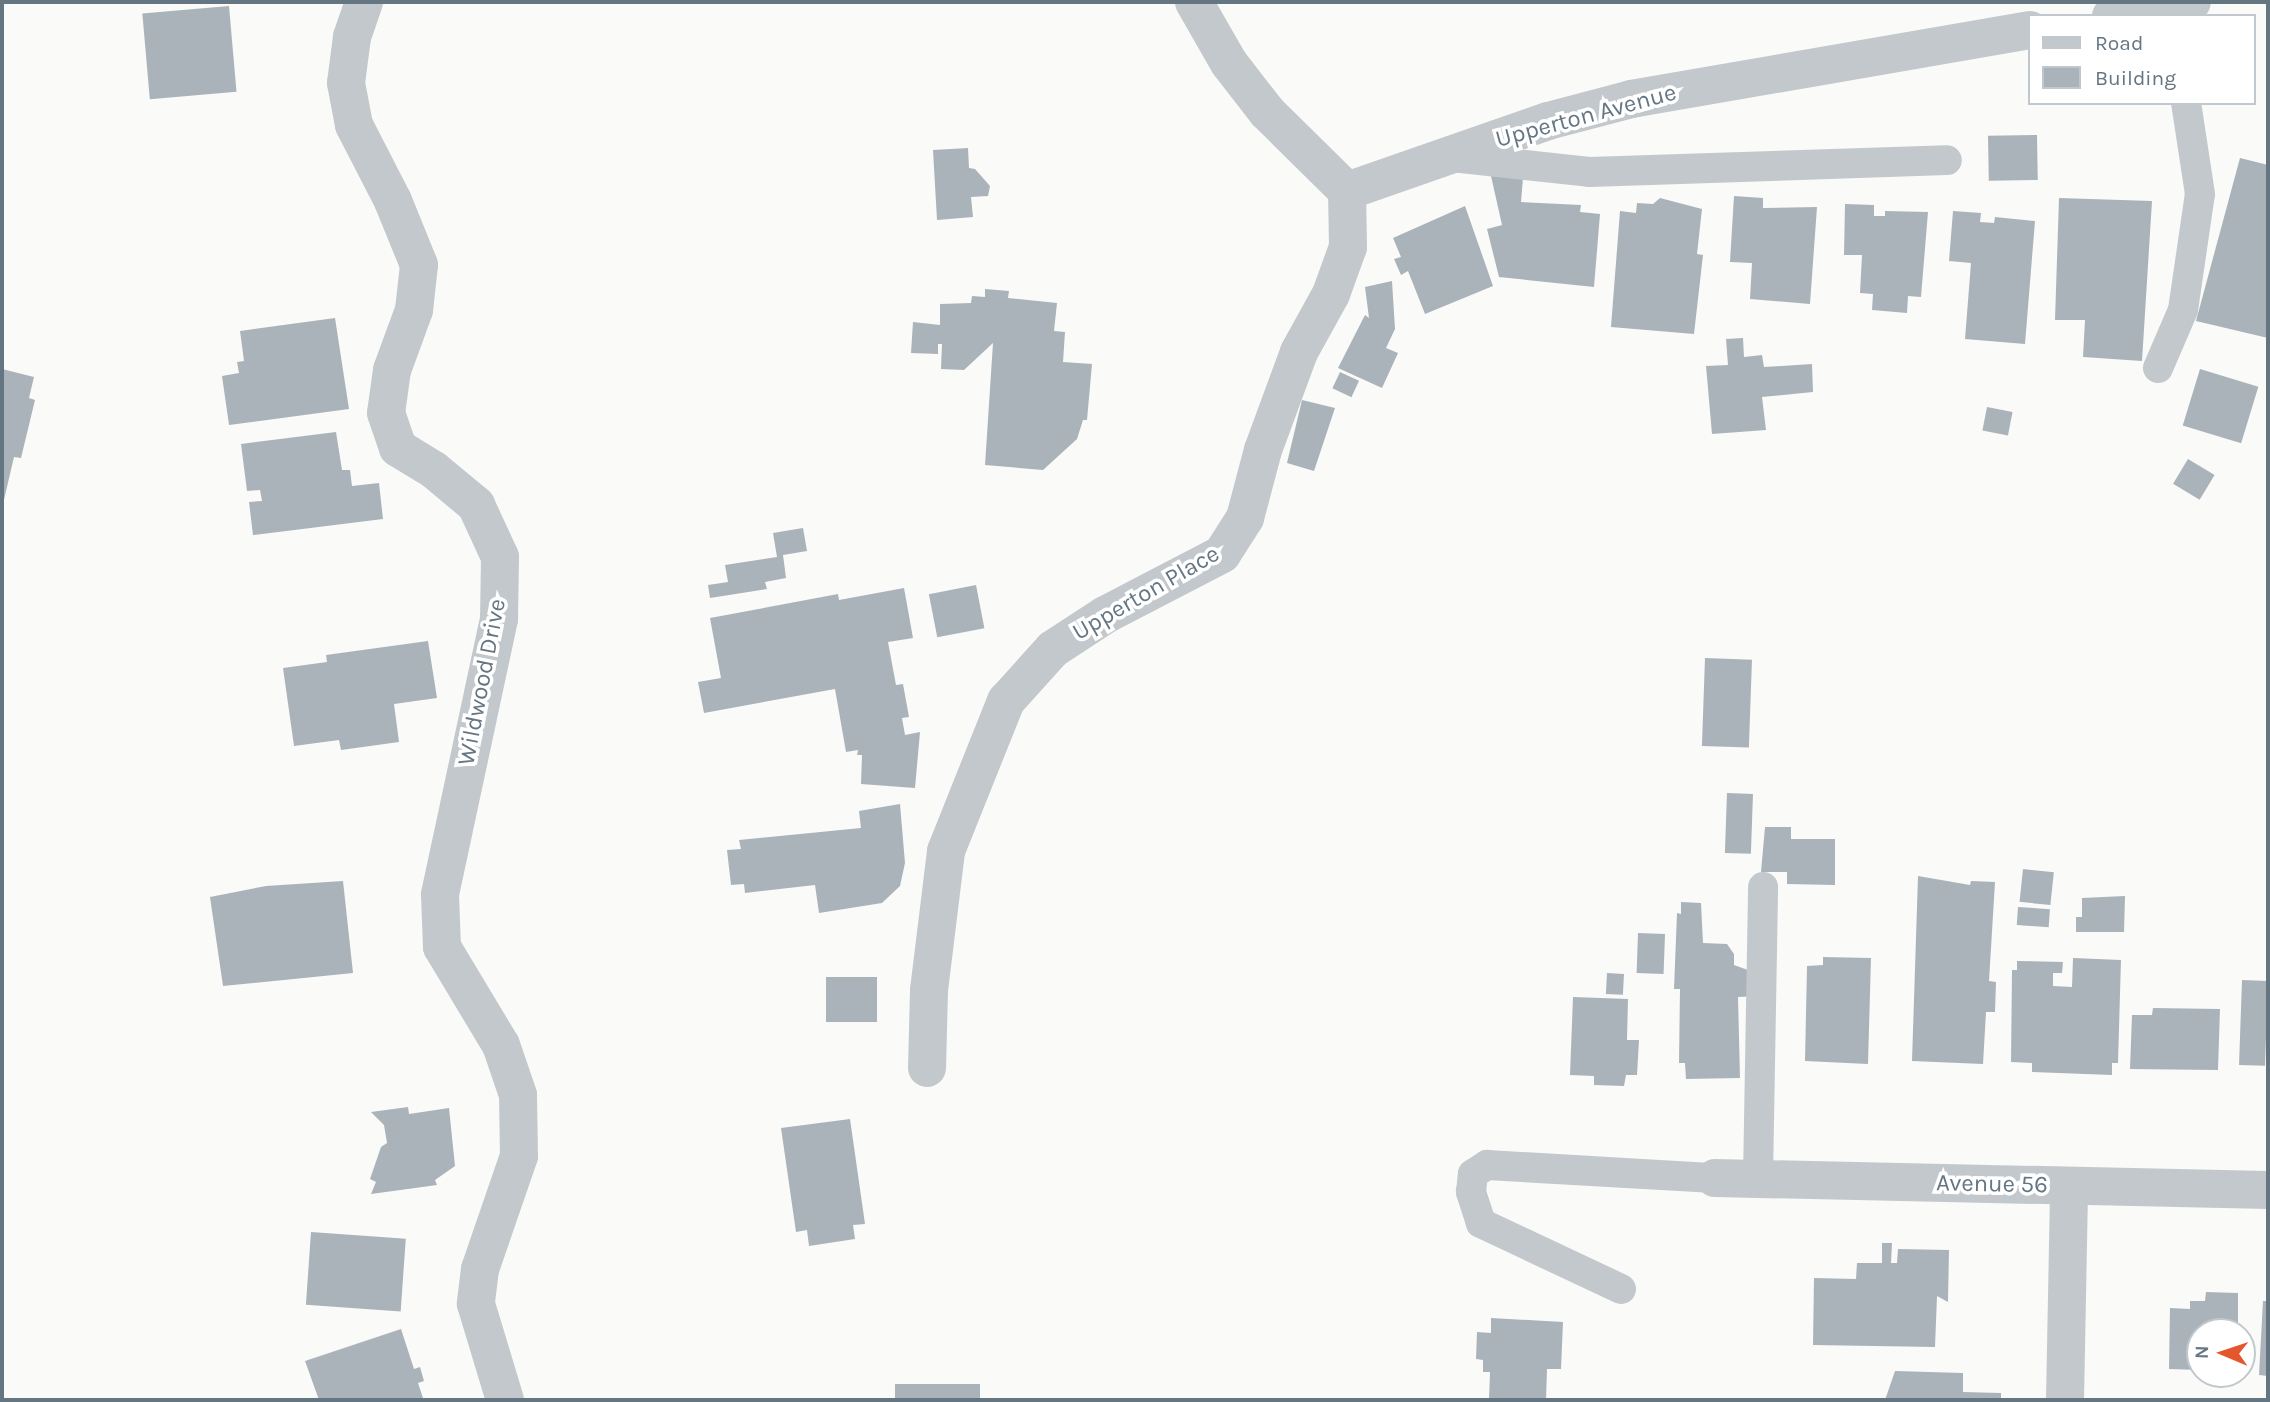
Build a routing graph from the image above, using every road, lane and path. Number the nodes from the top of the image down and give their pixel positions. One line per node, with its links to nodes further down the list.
1 (365, 2): 18 (street, Wildwood Drive)
2 (1194, 2): 9 (street)
3 (2178, 8): 4 (street)
4 (2128, 14)
5 (2028, 30): 7 (street, Upperton Avenue)
6 (2186, 105): 10 (lane)
7 (1448, 156): 8 (lane); 9 (street, Upperton Avenue)
8 (1947, 160)
9 (1347, 191): 12 (street, Upperton Place)
10 (2158, 368)
11 (1763, 887): 14 (lane)
12 (927, 1068)
13 (1715, 1178): 14 (street, Avenue 56); 17 (lane)
14 (1758, 1179): 15 (street, Avenue 56)
15 (2069, 1186): 16 (street, Avenue 56); 19 (street)
16 (2268, 1190)
17 (1621, 1289)
18 (505, 1400)
19 (2065, 1400)

